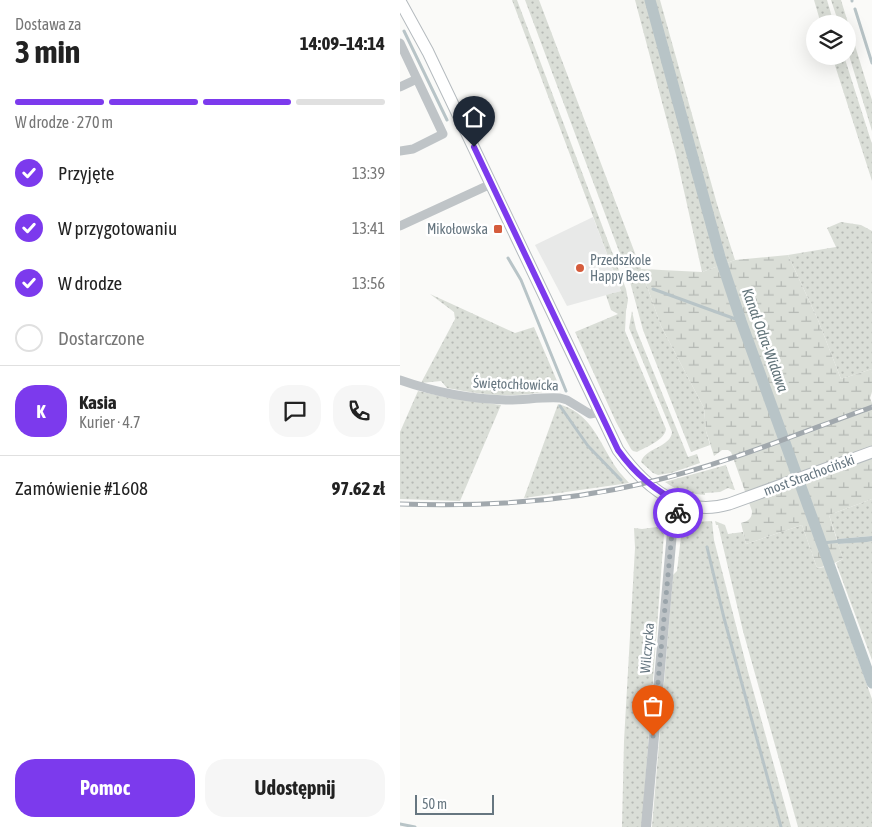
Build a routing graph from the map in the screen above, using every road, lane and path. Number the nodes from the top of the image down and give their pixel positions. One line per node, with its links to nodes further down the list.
1 (400, 1): 6 (main road)
2 (400, 43): 3 (street)
3 (417, 79): 4 (street); 5 (street)
4 (400, 87)
5 (400, 151)
6 (491, 184): 7 (street); 9 (main road)
7 (400, 226)
8 (400, 380): 9 (street, Świętochłowicka)
9 (600, 412): 11 (main road)
10 (872, 452): 11 (main road, most Strachociński)
11 (682, 504): 12 (street, Wilczycka)
12 (646, 827)

